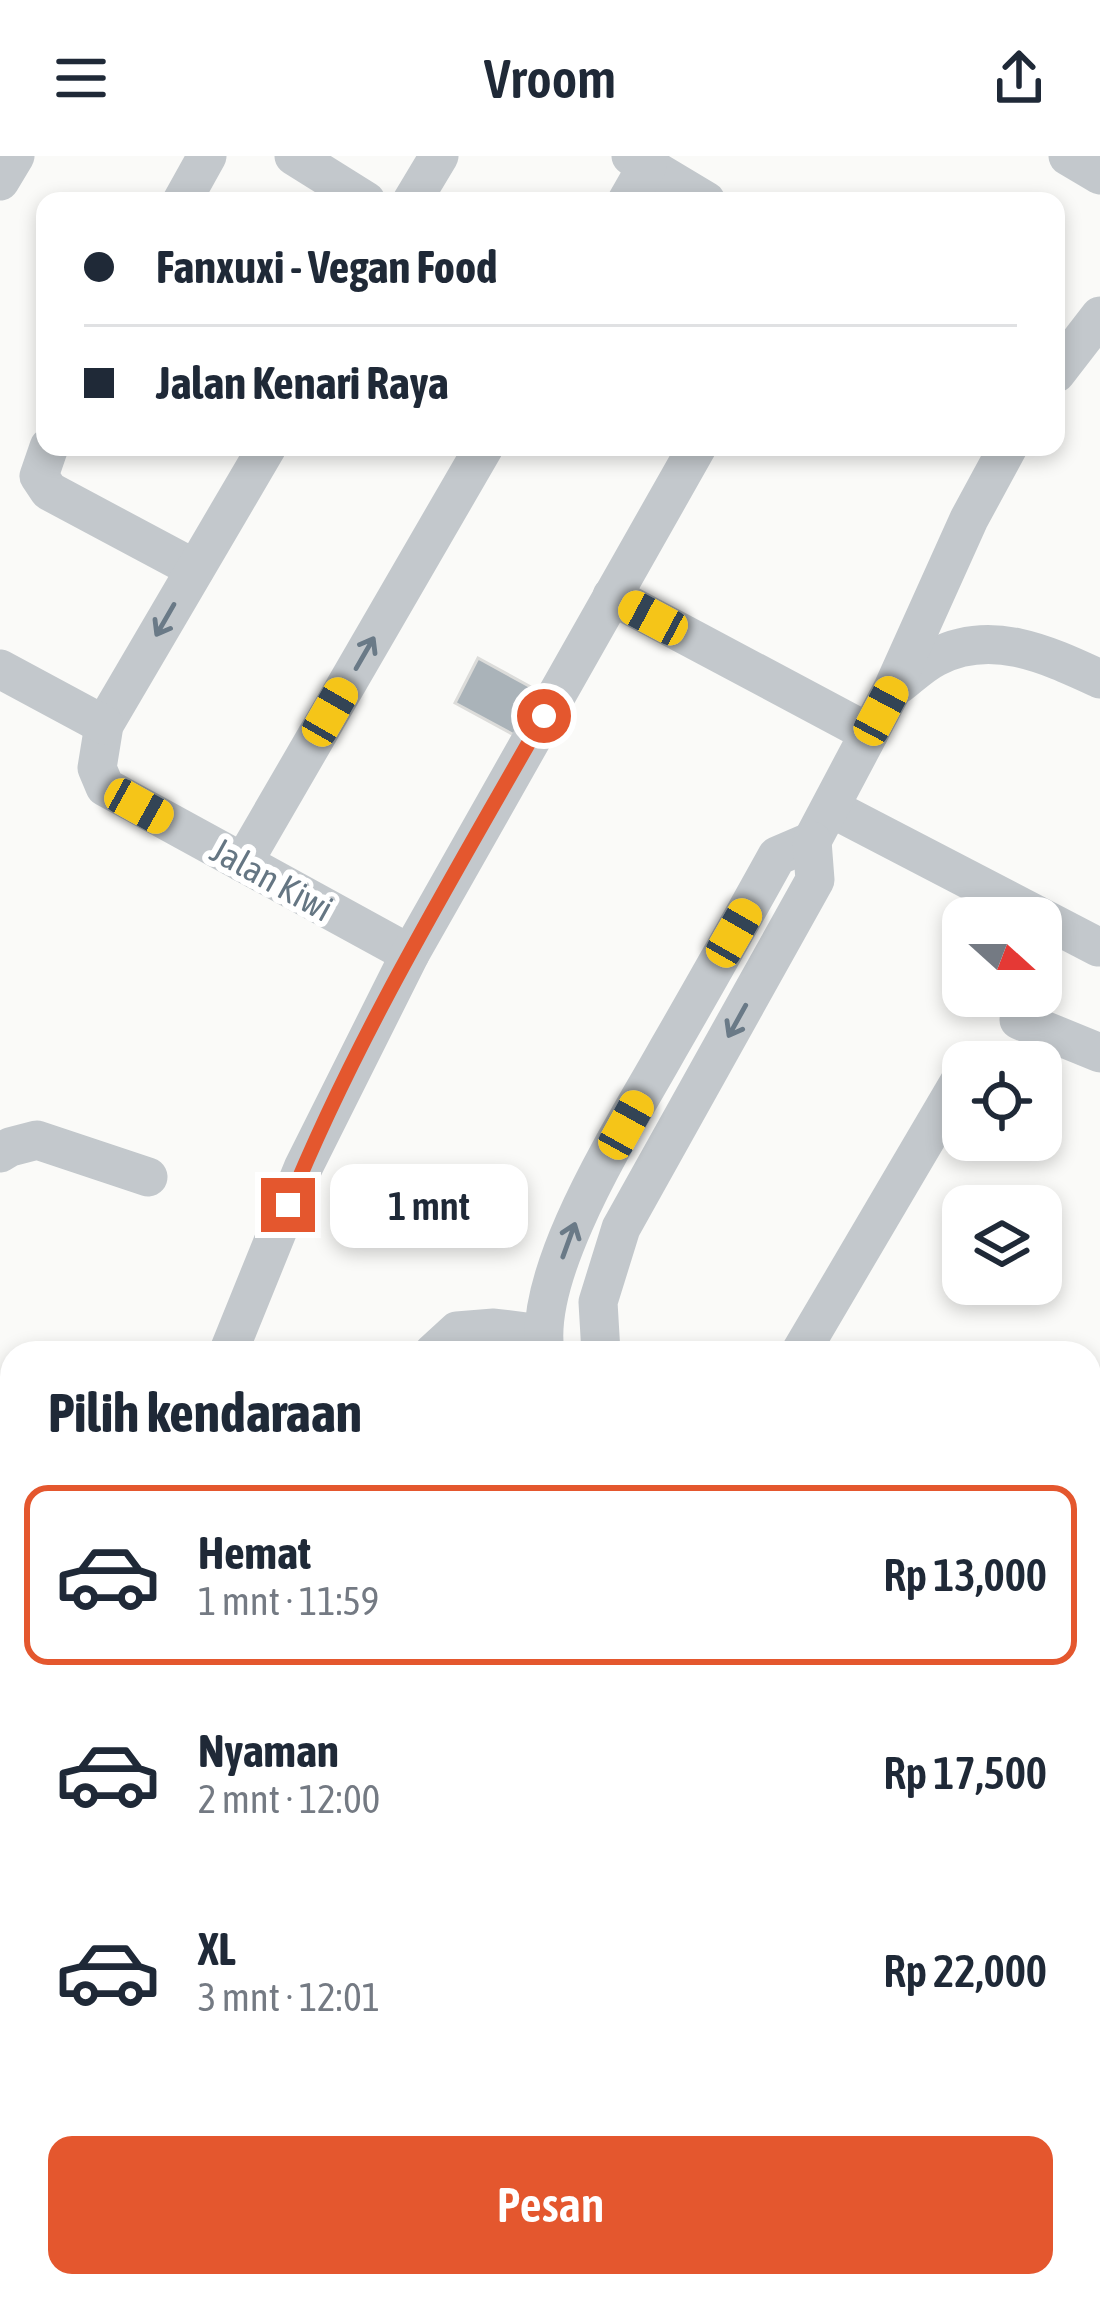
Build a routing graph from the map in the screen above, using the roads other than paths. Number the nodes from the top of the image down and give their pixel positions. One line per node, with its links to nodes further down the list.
1 (15, 156): 8 (street)
2 (207, 156): 9 (street)
3 (294, 156): 10 (street)
4 (439, 156): 11 (street)
5 (1068, 156): 7 (street)
6 (639, 161): 12 (street); 13 (street)
7 (1100, 175)
8 (0, 181)
9 (187, 192)
10 (352, 192)
11 (417, 192)
12 (630, 192)
13 (691, 192)
14 (1100, 316): 15 (street)
15 (1065, 361)
16 (46, 456): 21 (street)
17 (262, 456): 21 (street)
18 (479, 456): 29 (street, one-way to 18)
19 (692, 456): 22 (street)
20 (1003, 456): 25 (street)
21 (195, 569): 26 (street, one-way to 26)
22 (612, 596): 27 (street); 31 (street)
23 (0, 669): 26 (street)
24 (1100, 679): 25 (street)
25 (893, 688): 27 (street)
26 (104, 725): 29 (street, Jalan Kiwi)
27 (869, 734): 28 (street)
28 (822, 824): 30 (street); 40 (street, one-way to 28); 41 (street, one-way to 41)
29 (243, 863): 31 (street, Jalan Kiwi)
30 (1098, 947)
31 (410, 954): 37 (street)
32 (1019, 1020): 33 (street)
33 (1100, 1053)
34 (942, 1112): 42 (street)
35 (0, 1153): 36 (street)
36 (148, 1177)
37 (233, 1341)
38 (446, 1341): 39 (street)
39 (535, 1341)
40 (544, 1341)
41 (600, 1341)
42 (807, 1341)

